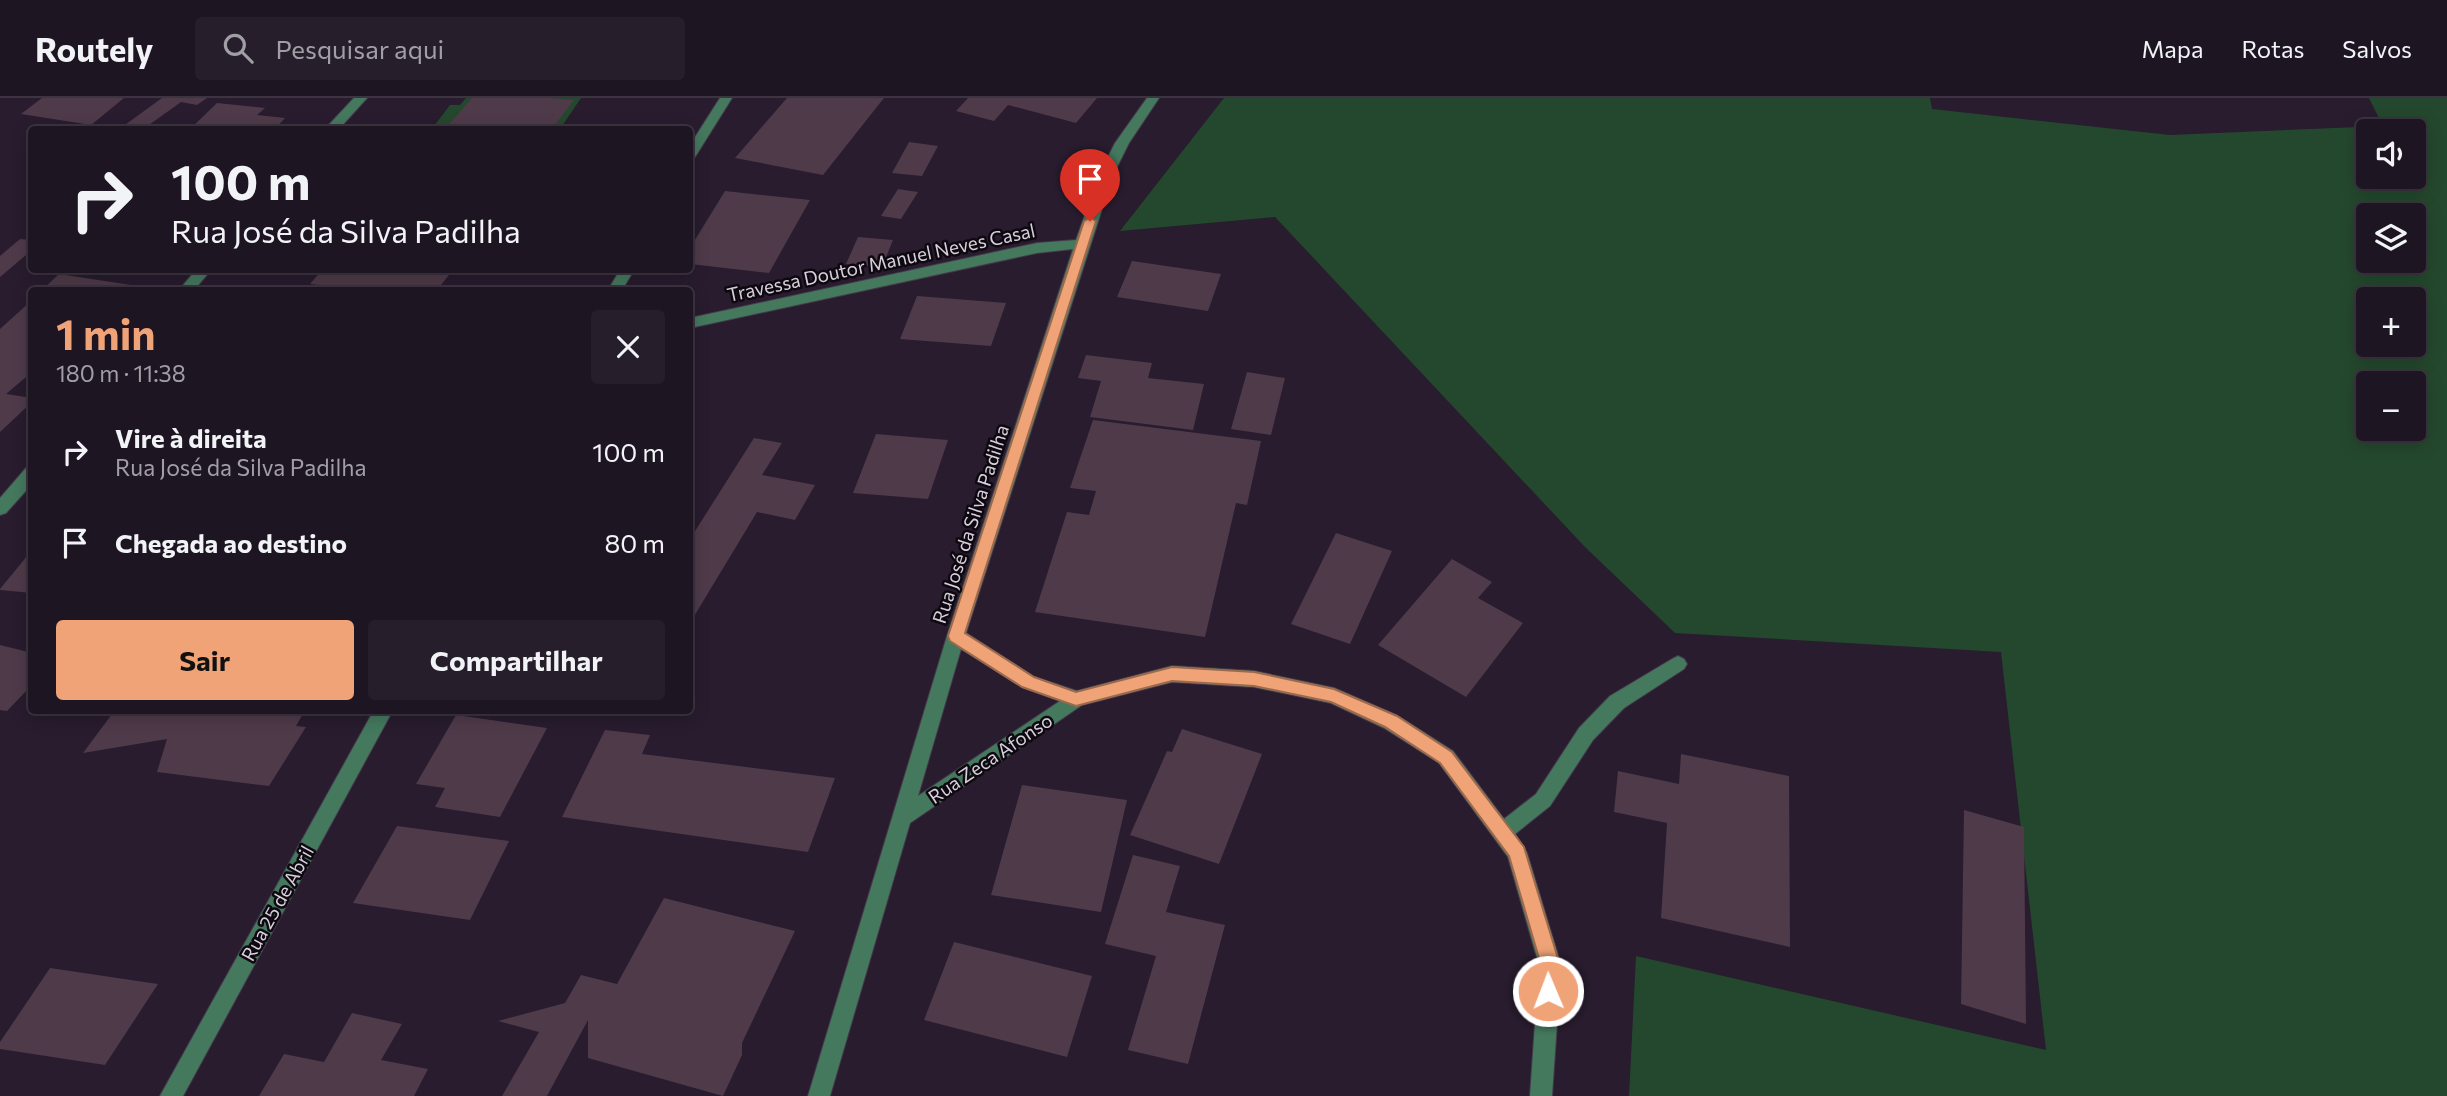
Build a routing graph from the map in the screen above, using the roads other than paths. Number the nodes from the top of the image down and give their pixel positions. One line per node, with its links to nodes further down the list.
1 (361, 98): 4 (street)
2 (726, 98): 5 (street)
3 (1153, 98): 6 (street, Rua José da Silva Padilha)
4 (334, 126)
5 (693, 149)
6 (1082, 244): 9 (street, Travessa Doutor Manuel Neves Casal); 12 (street, Rua José da Silva Padilha)
7 (201, 273): 8 (street)
8 (189, 287)
9 (693, 322)
10 (28, 477): 11 (street)
11 (0, 509)
12 (956, 636): 14 (street, Rua Zeca Afonso); 16 (street, Rua José da Silva Padilha)
13 (1678, 664): 17 (street)
14 (1076, 699): 16 (street, Rua Zeca Afonso); 17 (street, Rua Zeca Afonso)
15 (382, 714): 18 (street, Rua 25 de Abril)
16 (903, 817): 19 (street, Rua José da Silva Padilha)
17 (1502, 832): 20 (street, Rua Zeca Afonso)
18 (171, 1096)
19 (819, 1096)
20 (1541, 1096)

